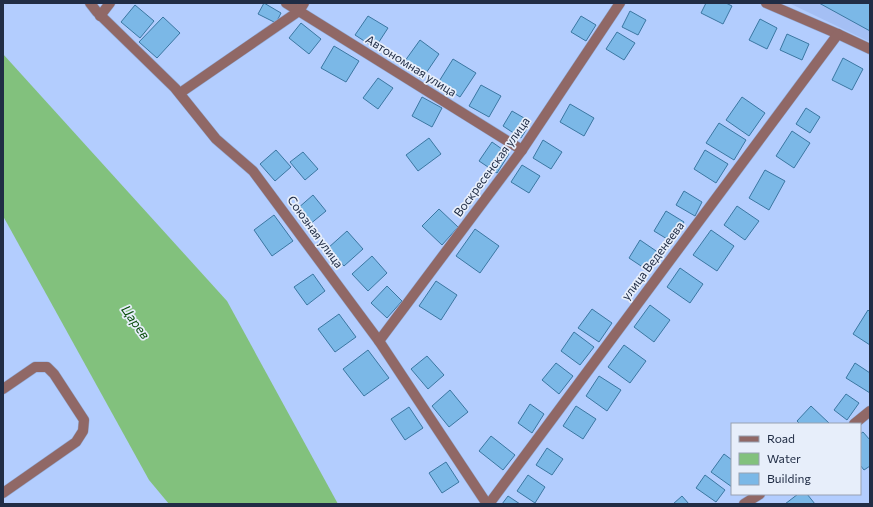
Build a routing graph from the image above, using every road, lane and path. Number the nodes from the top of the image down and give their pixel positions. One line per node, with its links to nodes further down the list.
1 (90, 3): 7 (street, Союзная улица)
2 (110, 3): 7 (street)
3 (286, 3): 6 (street, Автономная улица)
4 (620, 3): 11 (street, Воскресенская улица)
5 (766, 3): 8 (street)
6 (302, 7): 10 (street); 11 (street, Автономная улица)
7 (100, 16): 10 (street, Союзная улица)
8 (838, 34): 9 (street); 18 (street, улица Веденеева)
9 (870, 49)
10 (180, 93): 12 (street, Союзная улица)
11 (522, 150): 12 (street, Воскресенская улица)
12 (379, 342): 18 (street, Союзная улица)
13 (3, 389): 16 (street)
14 (870, 411): 15 (street)
15 (855, 423)
16 (3, 494)
17 (758, 495): 19 (street)
18 (488, 504)
19 (744, 504)

